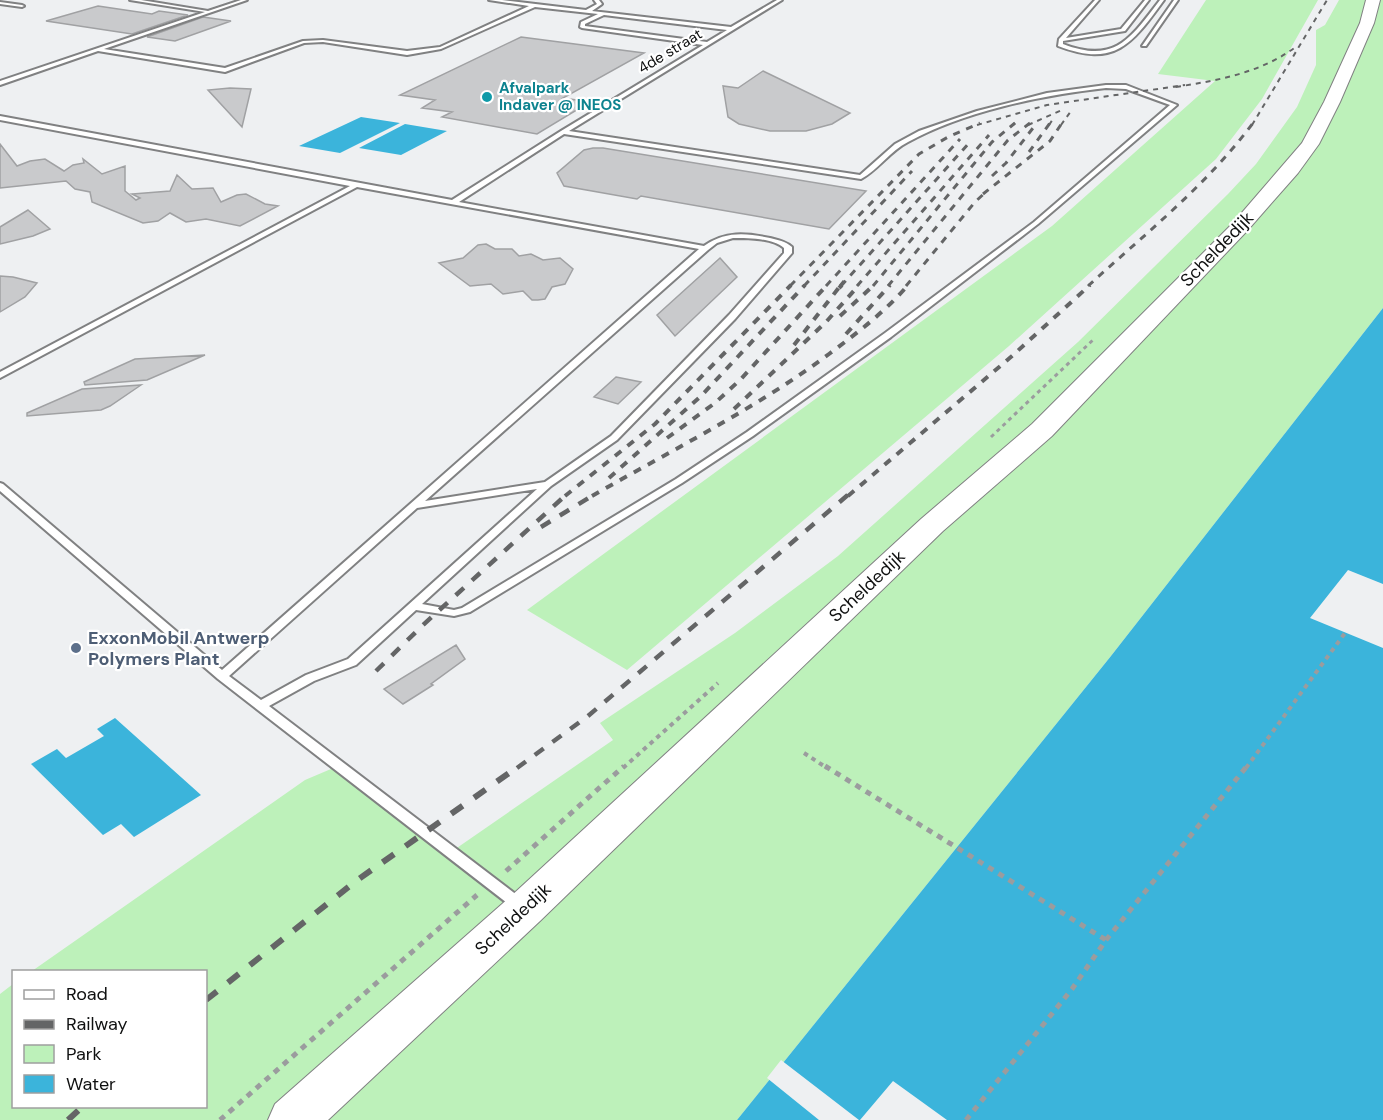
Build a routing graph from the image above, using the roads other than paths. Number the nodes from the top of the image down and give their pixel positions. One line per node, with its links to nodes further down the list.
1 (132, 0): 16 (lane)
2 (245, 0): 16 (lane)
3 (491, 0): 13 (lane)
4 (596, 0): 15 (lane)
5 (763, 0): 11 (lane)
6 (1097, 0): 19 (lane)
7 (1147, 0): 19 (lane)
8 (1162, 0): 19 (lane)
9 (1176, 0): 21 (lane)
10 (1373, 0): 36 (street, Scheldedijk)
11 (779, 1): 18 (lane, 4de straat)
12 (0, 3): 14 (lane)
13 (535, 5): 15 (lane); 22 (lane)
14 (22, 6)
15 (587, 11): 17 (lane)
16 (210, 12): 22 (lane)
17 (603, 13): 18 (lane); 20 (lane)
18 (732, 29): 20 (lane, 4de straat)
19 (1061, 40)
20 (709, 44): 25 (lane, 4de straat)
21 (1144, 45)
22 (98, 50): 23 (lane)
23 (0, 83)
24 (0, 118): 26 (lane)
25 (562, 132): 27 (lane, 4de straat); 33 (lane)
26 (356, 185): 27 (lane); 29 (lane)
27 (452, 203): 28 (lane)
28 (705, 248): 30 (lane); 32 (lane)
29 (0, 375)
30 (548, 484): 32 (lane); 33 (lane)
31 (0, 486): 34 (lane)
32 (413, 506): 34 (lane)
33 (415, 606): 35 (lane)
34 (222, 676): 35 (lane)
35 (260, 705): 36 (lane)
36 (525, 909): 37 (street, Scheldedijk)
37 (293, 1120)

